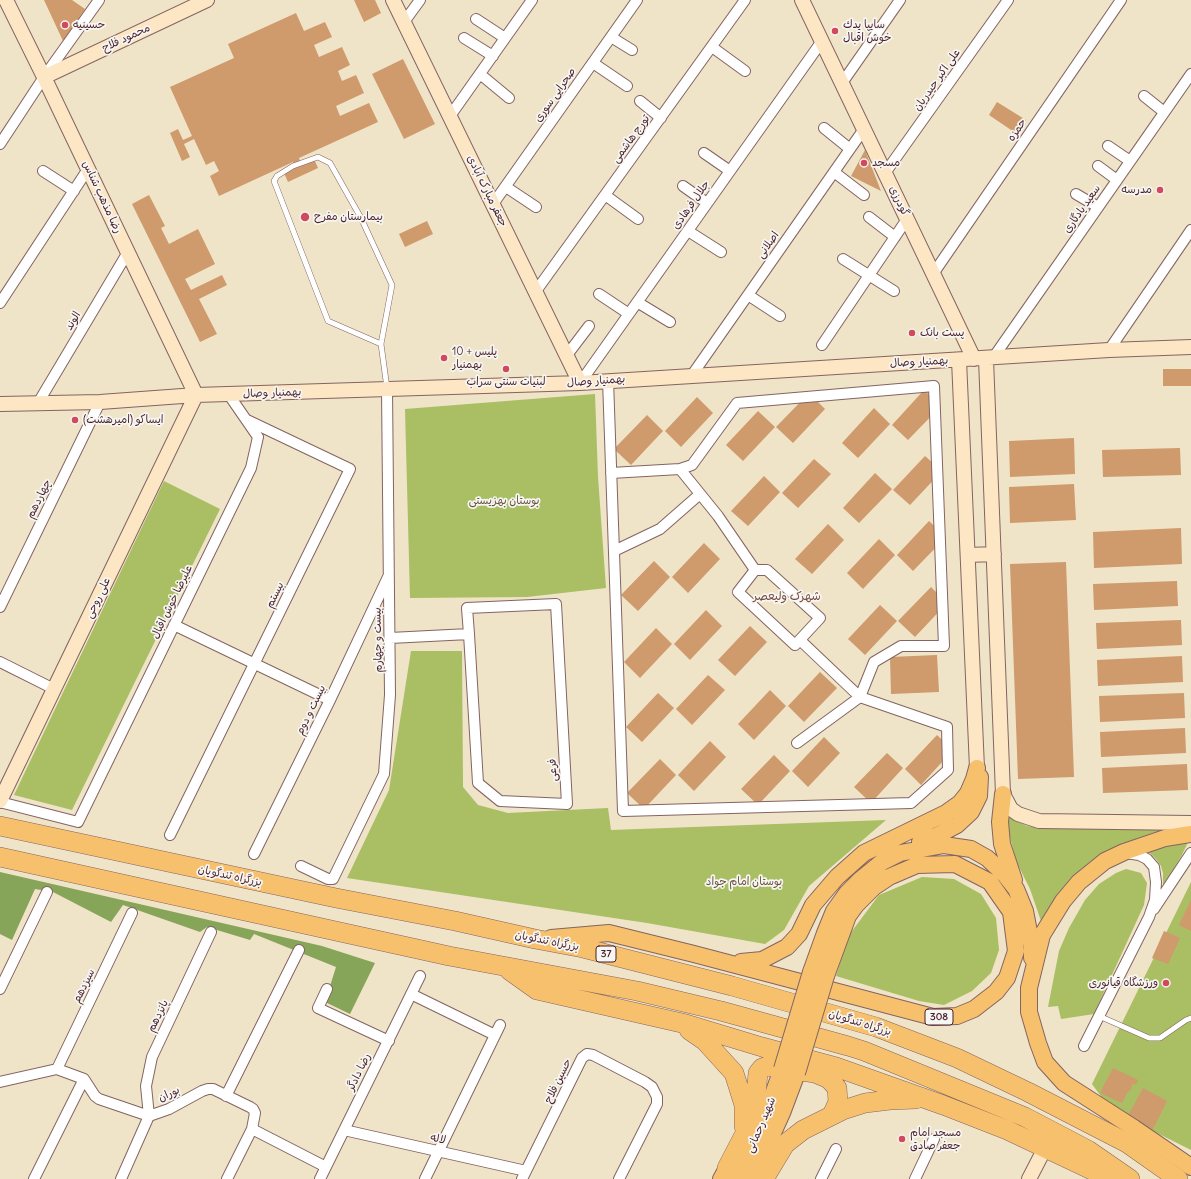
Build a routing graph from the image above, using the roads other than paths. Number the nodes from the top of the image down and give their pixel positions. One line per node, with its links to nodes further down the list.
1 (6, 0): 26 (street, رضا مذهب شناس)
2 (99, 0): 26 (street)
3 (207, 0): 26 (street, محمود فلاح)
4 (393, 0): 14 (street, جعفر مبارک آبادی)
5 (420, 0): 14 (street)
6 (532, 0): 17 (street)
7 (637, 0): 15 (street, صحرایی سوری)
8 (745, 0): 19 (street, تورج هاشمی)
9 (802, 0): 18 (street, گودرزی)
10 (900, 0): 27 (street)
11 (1008, 0): 47 (street, علی اکبر حیدریان)
12 (1121, 0): 68 (street, حمزه)
13 (476, 19): 17 (street)
14 (404, 22): 33 (street, جعفر مبارک آبادی)
15 (611, 37): 20 (street); 22 (street, صحرایی سوری)
16 (464, 38): 21 (street)
17 (505, 38): 21 (street)
18 (822, 41): 27 (street, گودرزی); 45 (street, جلال فرهادی)
19 (712, 47): 23 (street); 34 (street, تورج هاشمی)
20 (632, 50)
21 (493, 56): 24 (street)
22 (593, 63): 28 (street); 50 (street, صحرایی سوری)
23 (745, 71)
24 (480, 74): 30 (street); 33 (street)
25 (1191, 74): 32 (street, سعید یادگاری)
26 (44, 77): 37 (street); 43 (street, رضا مذهب شناس)
27 (842, 83): 36 (street, گودرزی)
28 (627, 86)
29 (1144, 96): 32 (street)
30 (509, 98)
31 (640, 101): 34 (street)
32 (1164, 112): 41 (street, سعید یادگاری)
33 (450, 116): 56 (street, جعفر مبارک آبادی)
34 (661, 118): 53 (street, تورج هاشمی)
35 (824, 128): 39 (street)
36 (864, 129): 39 (street, اصلانی); 47 (street, گودرزی)
37 (0, 144)
38 (1108, 146): 41 (street)
39 (850, 149): 46 (street, اصلانی)
40 (704, 153): 45 (street)
41 (1130, 161): 48 (street, سعید یادگاری)
42 (1098, 166): 48 (street)
43 (88, 169): 51 (street); 65 (street, رضا مذهب شناس)
44 (43, 171): 51 (street)
45 (730, 171): 55 (street, جلال فرهادی)
46 (834, 172): 54 (street); 73 (street, اصلانی)
47 (885, 173): 61 (street, گودرزی)
48 (1117, 180): 58 (street, سعید یادگاری)
49 (683, 186): 55 (street)
50 (506, 187): 56 (street, صحرایی سوری); 57 (street)
51 (74, 192): 75 (street)
52 (1076, 194): 58 (street)
53 (605, 195): 60 (street); 71 (street, تورج هاشمی)
54 (864, 195)
55 (707, 203): 63 (street, جلال فرهادی)
56 (493, 204): 71 (street, جعفر مبارک آبادی)
57 (536, 207)
58 (1098, 207): 85 (street, سعید یادگاری)
59 (869, 217): 64 (street)
60 (638, 219)
61 (907, 219): 64 (street); 68 (street, گودرزی)
62 (1191, 230): 83 (street)
63 (688, 231): 66 (street); 74 (street, جلال فرهادی)
64 (895, 237): 69 (street)
65 (128, 252): 91 (street, رضا مذهب شناس); 94 (street, الوند)
66 (721, 252)
67 (843, 259): 69 (street)
68 (933, 274): 85 (street, گودرزی)
69 (868, 276): 70 (street); 81 (street)
70 (894, 291)
71 (536, 292): 84 (street, جعفر مبارک آبادی)
72 (598, 294): 76 (street)
73 (748, 295): 77 (street); 87 (street, اصلانی)
74 (637, 302): 76 (street, جلال فرهادی); 78 (street)
75 (0, 303)
76 (629, 314): 89 (street, جلال فرهادی)
77 (780, 316)
78 (670, 322)
79 (589, 326): 84 (street)
80 (381, 344): 80 (lane); 90 (lane)
81 (822, 345)
82 (1191, 348): 83 (street, بهمنیار وصال)
83 (1109, 350): 85 (street, بهمنیار وصال)
84 (567, 356): 89 (street, جعفر مبارک آبادی)
85 (985, 359): 86 (street, بهمنیار وصال); 101 (street)
86 (959, 360): 87 (street, بهمنیار وصال); 102 (street)
87 (692, 375): 88 (street, بهمنیار وصال)
88 (608, 380): 89 (street, بهمنیار وصال); 98 (street)
89 (580, 383): 90 (street, بهمنیار وصال)
90 (387, 389): 92 (street, بهمنیار وصال); 104 (street, بیست و چهارم)
91 (196, 395): 92 (street, بهمنیار وصال); 93 (street, بهمنیار وصال); 112 (street, علی روحی)
92 (229, 395): 96 (street, علیرضا خوش اقبال)
93 (100, 402): 94 (street, بهمنیار وصال); 105 (street, چهاردهم)
94 (38, 403): 95 (street, بهمنیار وصال)
95 (1, 406)
96 (246, 419): 106 (street, علیرضا خوش اقبال); 111 (street, بیستم)
97 (680, 469): 98 (street); 99 (street); 113 (street)
98 (611, 473): 100 (street)
99 (700, 494): 100 (street); 103 (street)
100 (614, 552): 113 (street)
101 (994, 554): 102 (street); 117 (street)
102 (968, 555): 116 (street)
103 (755, 570): 109 (street); 109 (street)
104 (389, 575): 108 (street, بیست و چهارم); 114 (street, بیست و دوم)
105 (0, 607)
106 (174, 625): 111 (street); 118 (street, علیرضا خوش اقبال)
107 (469, 634): 107 (street, فرعی); 108 (street)
108 (390, 638): 128 (street, بیست و چهارم)
109 (800, 640): 113 (street)
110 (0, 662): 112 (street)
111 (254, 664): 114 (street); 121 (street, بیستم)
112 (54, 689): 118 (street, علی روحی)
113 (860, 697): 115 (street)
114 (330, 700): 125 (street, بیست و دوم)
115 (797, 742)
116 (977, 768): 126 (main road); 136 (main road)
117 (1003, 794): 119 (street); 130 (main road)
118 (0, 802)
119 (1191, 823)
120 (0, 826): 134 (highway, بزرگراه تندگویان / 37)
121 (170, 834)
122 (1191, 834): 123 (main road)
123 (1124, 852): 132 (street); 138 (main road)
124 (1191, 853): 132 (street)
125 (254, 854)
126 (897, 855): 130 (main road, 308); 139 (main road, 308)
127 (0, 857): 137 (highway)
128 (301, 866)
129 (47, 892): 141 (street)
130 (1019, 895): 138 (main road, 308)
131 (132, 913): 151 (street, سیزدهم)
132 (1149, 917): 145 (street)
133 (211, 932): 158 (street, پانزدهم)
134 (535, 939): 136 (main road, 308); 182 (highway, بزرگراه تندگویان / 37)
135 (299, 950): 155 (street)
136 (731, 963): 139 (main road, 308)
137 (505, 967): 144 (highway); 181 (highway)
138 (1032, 973): 166 (main road)
139 (818, 974): 152 (main road, 308, bridge)
140 (420, 976): 143 (street, رضا دادگر)
141 (0, 989)
142 (327, 989): 149 (street)
143 (411, 994): 148 (street); 149 (street, رضا دادگر)
144 (650, 1016): 156 (highway); 168 (highway)
145 (1099, 1016): 146 (lane); 150 (street)
146 (1191, 1018)
147 (500, 1025): 148 (street)
148 (495, 1035): 164 (street)
149 (389, 1040): 160 (street, رضا دادگر)
150 (1084, 1046)
151 (57, 1069): 153 (street); 154 (street)
152 (790, 1071): 168 (main road, شهید رحمانی / 308); 175 (main road, شهید رحمانی / 308)
153 (84, 1079): 158 (street); 169 (street)
154 (0, 1082)
155 (226, 1096): 158 (street, بوران); 159 (street, بوران)
156 (944, 1105): 157 (highway); 162 (highway)
157 (832, 1115): 168 (highway); 176 (highway)
158 (149, 1116): 170 (street)
159 (252, 1129): 165 (street); 171 (street)
160 (344, 1130): 164 (street, لاله); 165 (street, رضا دادگر)
161 (934, 1139): 178 (street)
162 (1045, 1148): 179 (street); 180 (highway)
163 (836, 1149): 177 (street)
164 (438, 1152): 167 (street, لاله); 173 (street)
165 (326, 1167): 172 (street, رضا دادگر)
166 (1191, 1167)
167 (524, 1175): 174 (street, حسین فلاح)
168 (728, 1175)
169 (34, 1179)
170 (121, 1179)
171 (227, 1179)
172 (320, 1179)
173 (425, 1179)
174 (619, 1179)
175 (752, 1179)
176 (764, 1179)
177 (821, 1179)
178 (915, 1179)
179 (1029, 1179)
180 (1111, 1179)
181 (1130, 1179)
182 (1178, 1179)

